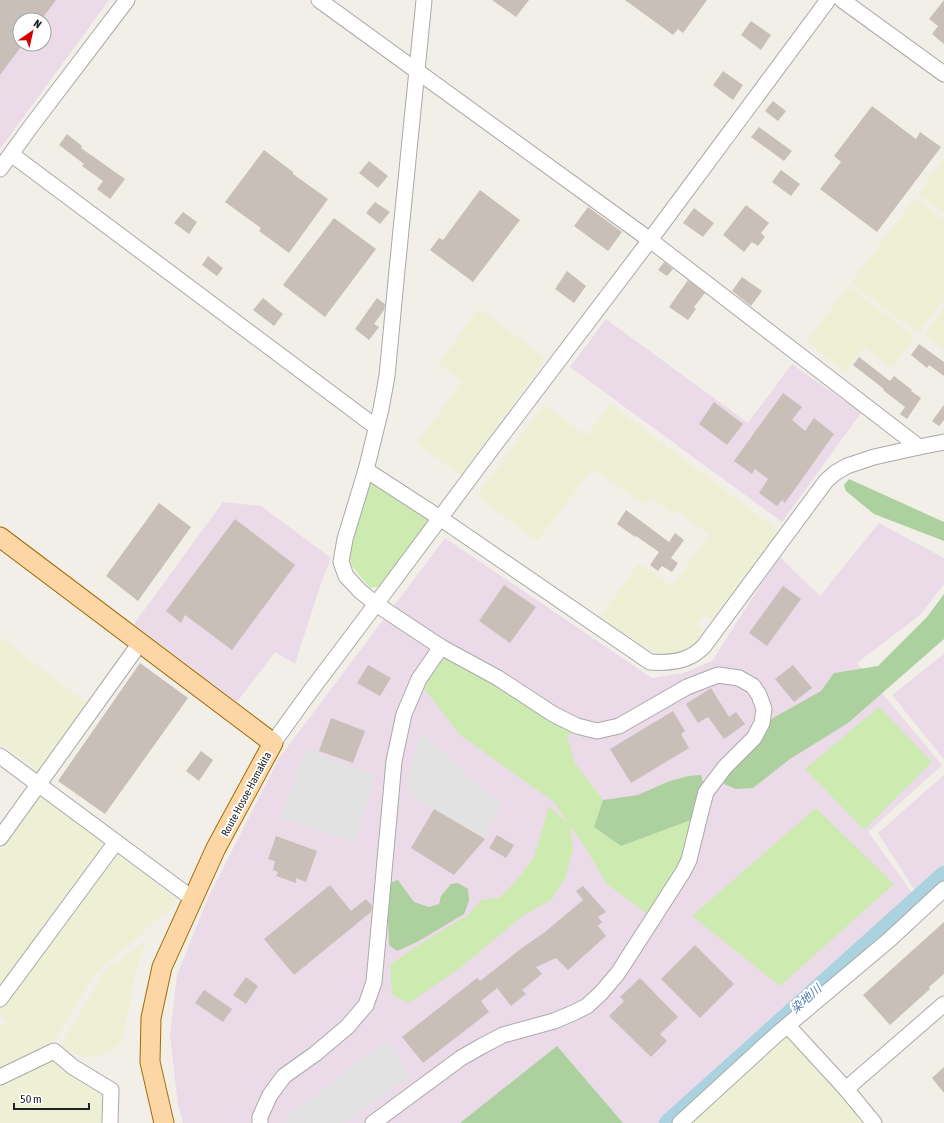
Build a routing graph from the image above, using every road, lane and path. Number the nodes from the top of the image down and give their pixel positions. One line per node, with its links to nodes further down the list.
1 (127, 0): 8 (street)
2 (320, 0): 6 (street)
3 (424, 0): 6 (street)
4 (828, 0): 10 (street)
5 (842, 0): 7 (street)
6 (417, 71): 10 (street); 11 (street)
7 (944, 74)
8 (11, 154): 9 (street); 11 (street)
9 (0, 169)
10 (650, 240): 13 (street); 15 (street)
11 (376, 427): 14 (street)
12 (944, 442): 13 (street)
13 (919, 447): 15 (street)
14 (366, 470): 15 (street); 17 (street)
15 (440, 518): 17 (street)
16 (0, 537): 18 (main road, Route Hosoe-Hamakita)
17 (376, 604): 19 (street); 20 (street)
18 (140, 643): 20 (main road, Route Hosoe-Hamakita); 22 (street)
19 (441, 647): 34 (street); 35 (street)
20 (273, 743): 26 (main road, Route Hosoe-Hamakita)
21 (0, 756): 22 (street)
22 (39, 785): 23 (street); 24 (street)
23 (0, 838)
24 (116, 842): 26 (street); 27 (street)
25 (944, 889): 29 (street)
26 (193, 899): 33 (main road, Route Hosoe-Hamakita)
27 (0, 999)
28 (944, 1004): 31 (street)
29 (788, 1026): 31 (street); 36 (street)
30 (0, 1077): 32 (street)
31 (846, 1089): 37 (street)
32 (110, 1123)
33 (164, 1123)
34 (260, 1123)
35 (373, 1123)
36 (680, 1123)
37 (874, 1123)

